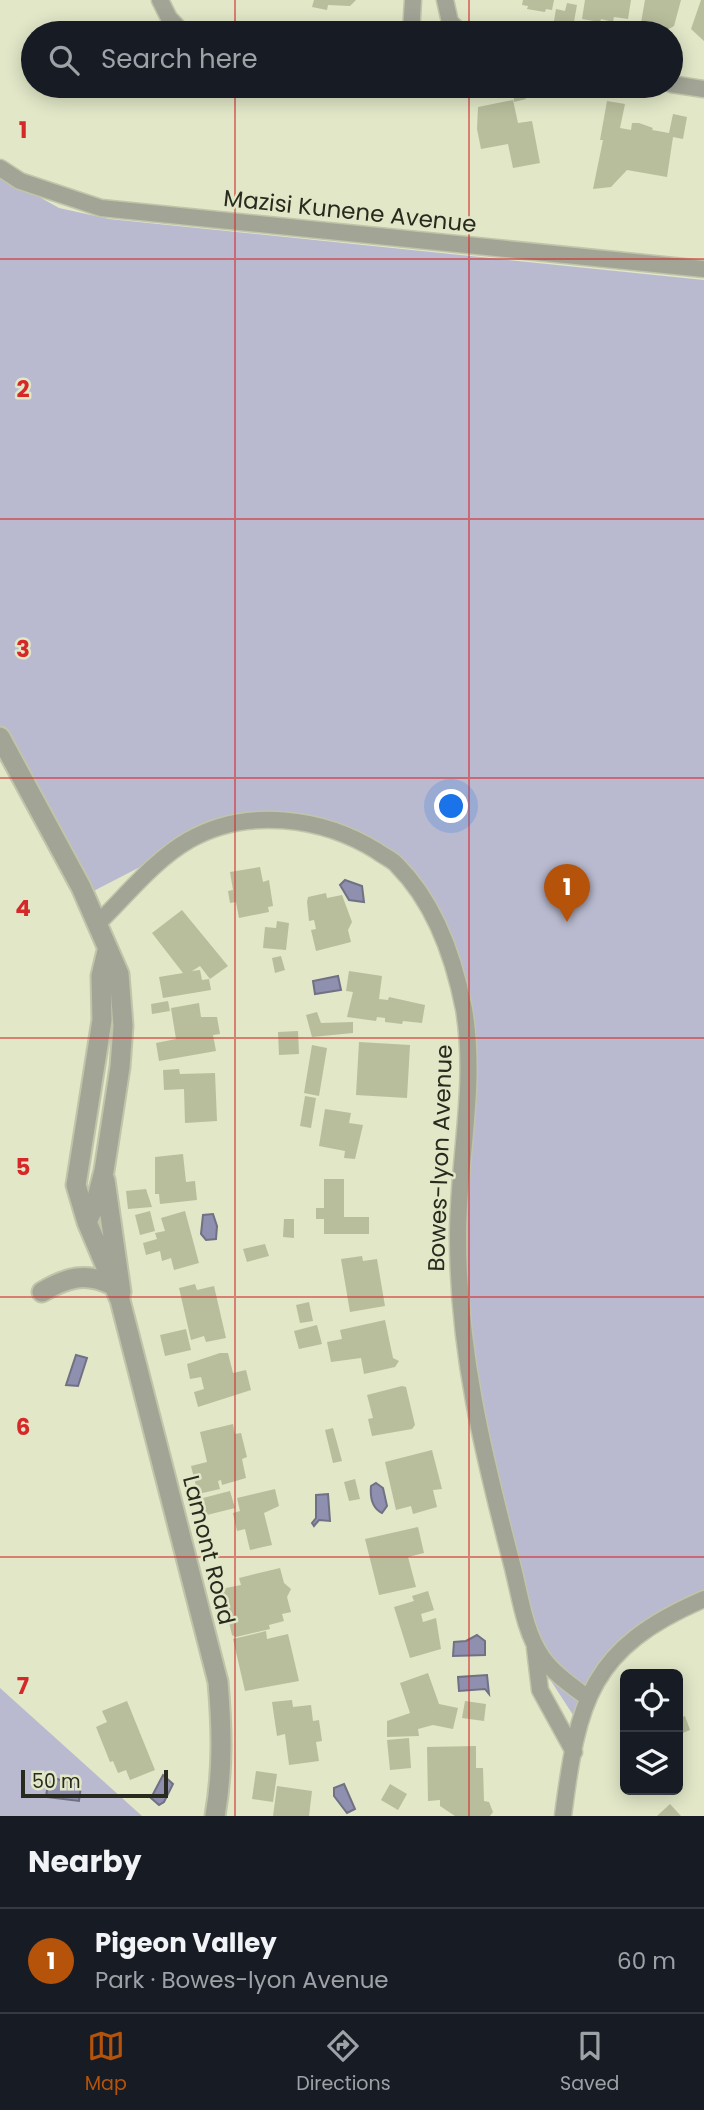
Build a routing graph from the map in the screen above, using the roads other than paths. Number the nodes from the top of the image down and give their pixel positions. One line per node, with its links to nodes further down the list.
1 (160, 0): 4 (street)
2 (413, 0): 5 (street)
3 (445, 0): 6 (street)
4 (172, 21)
5 (412, 21)
6 (450, 21)
7 (683, 86): 8 (street)
8 (704, 89)
9 (0, 168): 10 (street, Mazisi Kunene Avenue)
10 (704, 268)
11 (0, 737): 12 (street)
12 (98, 923): 13 (street); 19 (street, Bowes-lyon Avenue)
13 (107, 951): 14 (street); 15 (street, Lamont Road)
14 (104, 1171): 15 (street); 17 (street, Lamont Road)
15 (87, 1222): 17 (street, Lamont Road)
16 (43, 1292): 17 (street)
17 (116, 1292): 22 (street, Lamont Road)
18 (704, 1599): 20 (street)
19 (536, 1646): 20 (street, Bowes-lyon Avenue); 21 (street)
20 (588, 1699): 21 (street)
21 (574, 1752): 23 (street)
22 (215, 1816)
23 (563, 1816)

